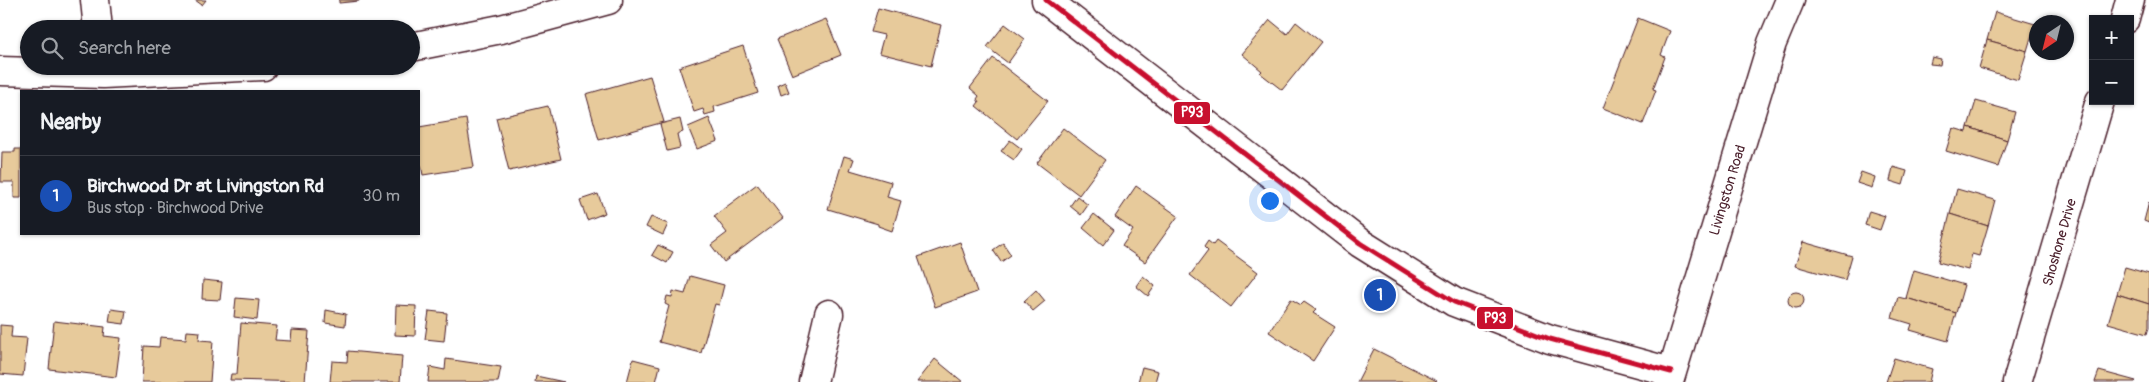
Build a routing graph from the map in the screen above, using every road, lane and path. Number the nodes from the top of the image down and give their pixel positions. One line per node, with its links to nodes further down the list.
1 (95, 0): 7 (street)
2 (608, 0): 8 (street)
3 (1046, 0): 13 (street)
4 (1790, 0): 13 (street, Livingston Road)
5 (2130, 0): 6 (street)
6 (2126, 15)
7 (97, 20)
8 (420, 44)
9 (0, 71): 10 (street)
10 (20, 71)
11 (2099, 105): 15 (street, Shoshone Drive)
12 (829, 314): 14 (street)
13 (1670, 377)
14 (812, 382)
15 (2017, 382)

